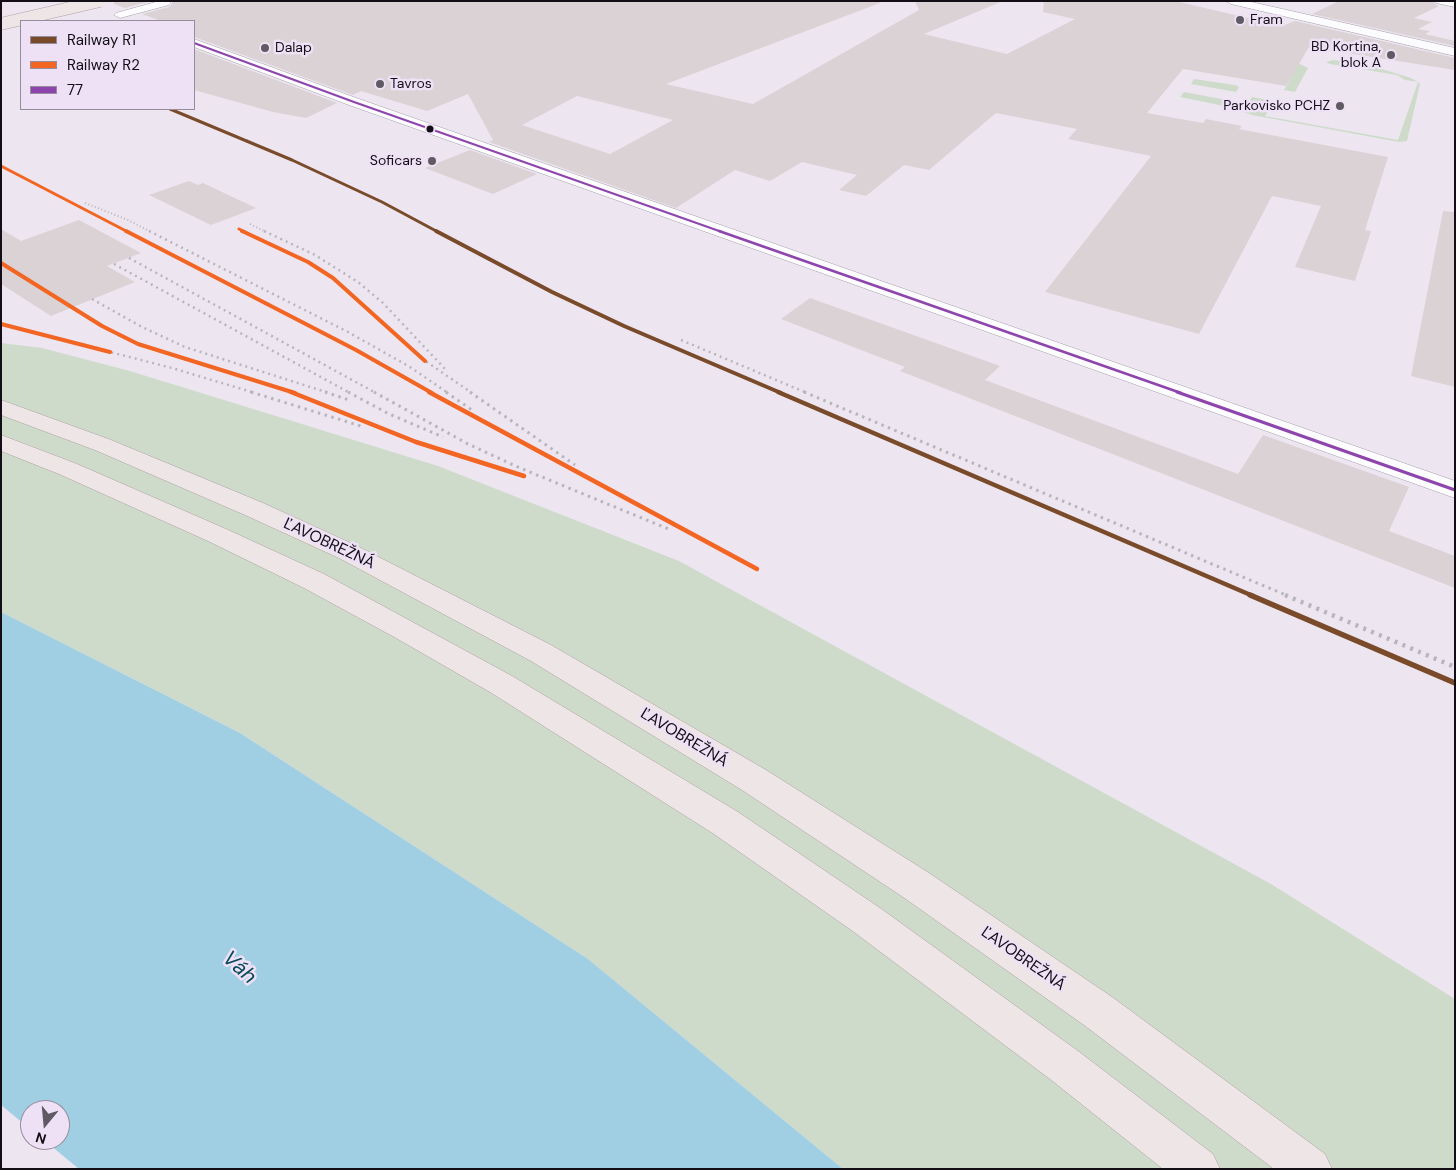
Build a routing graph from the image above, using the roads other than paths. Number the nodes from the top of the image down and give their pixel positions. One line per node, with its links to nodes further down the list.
1 (77, 1): 10 (main road)
2 (99, 1): 8 (street); 13 (main road, bridge)
3 (1231, 1): 9 (street)
4 (1440, 1): 6 (street)
5 (167, 2): 8 (street); 12 (street)
6 (1455, 4)
7 (1312, 5): 9 (street)
8 (120, 14): 11 (street)
9 (1291, 15): 15 (street)
10 (1, 18)
11 (135, 20)
12 (156, 20)
13 (1, 24)
14 (195, 43): 18 (street)
15 (1455, 52)
16 (1, 407): 20 (main road, ĽAVOBREŽNÁ)
17 (1, 442): 19 (main road)
18 (1455, 490)
19 (1198, 1169)
20 (1310, 1169)

